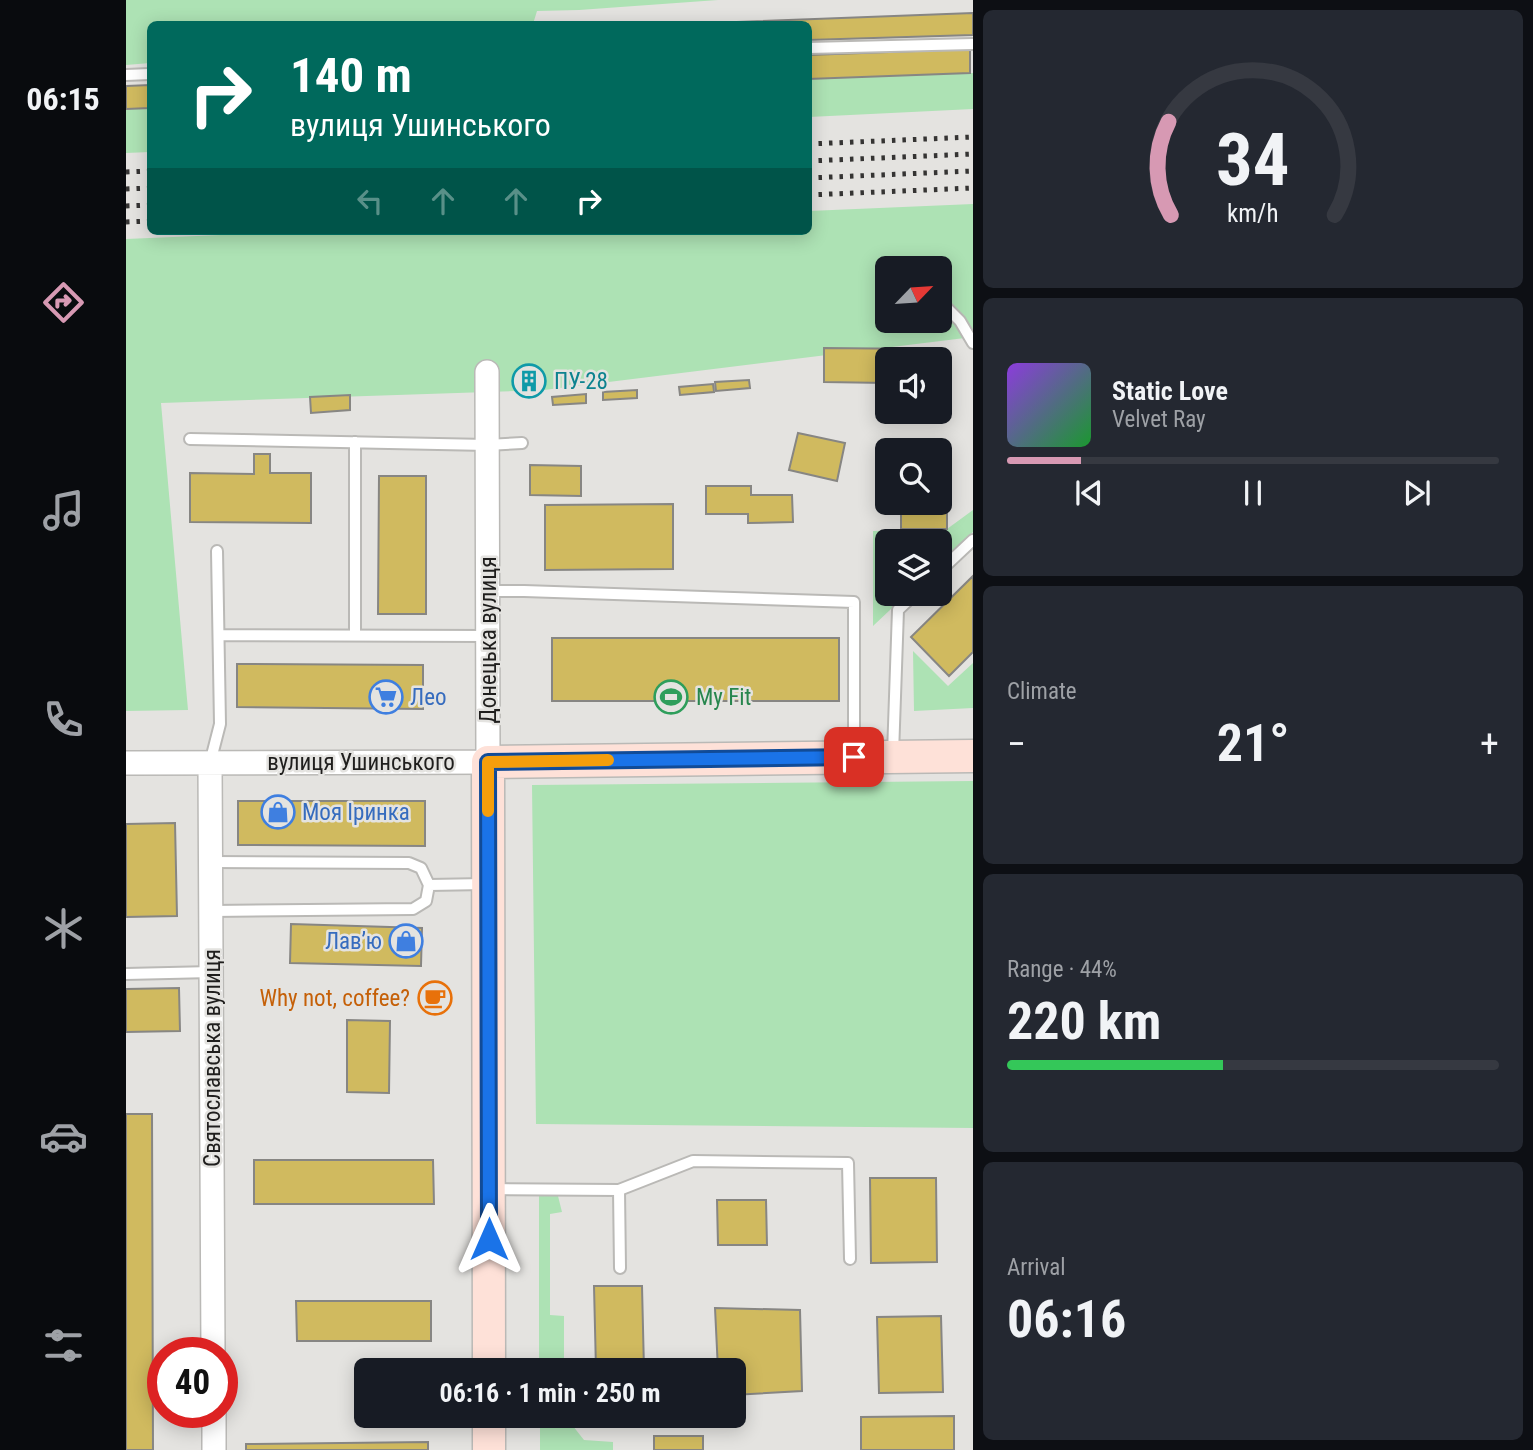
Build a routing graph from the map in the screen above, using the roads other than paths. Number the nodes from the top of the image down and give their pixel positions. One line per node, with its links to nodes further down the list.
1 (973, 44): 2 (lane)
2 (812, 48)
3 (147, 74): 4 (lane)
4 (126, 75)
5 (952, 313): 6 (lane)
6 (973, 343)
7 (487, 372): 11 (street, Донецька вулиця)
8 (190, 439): 9 (lane)
9 (355, 442): 11 (lane); 18 (lane)
10 (522, 443): 11 (lane)
11 (487, 444): 15 (street, Донецька вулиця)
12 (973, 540): 14 (lane)
13 (217, 551): 17 (lane)
14 (952, 560)
15 (488, 591): 19 (street, Донецька вулиця); 21 (lane)
16 (902, 606): 22 (lane)
17 (219, 635): 18 (lane); 25 (lane)
18 (355, 635): 19 (lane)
19 (488, 636): 23 (street, Донецька вулиця)
20 (973, 756): 22 (street, вулиця Ушинського)
21 (854, 757): 22 (street, вулиця Ушинського); 23 (street, вулиця Ушинського)
22 (893, 757)
23 (488, 762): 25 (street, вулиця Ушинського); 27 (street, Донецька вулиця)
24 (126, 763): 25 (street, вулиця Ушинського)
25 (210, 763): 26 (street, Святославська вулиця)
26 (211, 862): 28 (lane); 29 (street, Святославська вулиця)
27 (488, 884): 28 (lane); 32 (street, Донецька вулиця)
28 (429, 885): 29 (lane)
29 (212, 911): 30 (street, Святославська вулиця)
30 (212, 972): 31 (lane); 36 (street, Святославська вулиця)
31 (126, 974)
32 (489, 1189): 33 (lane); 37 (street, Донецька вулиця)
33 (619, 1190): 34 (lane); 35 (lane)
34 (850, 1259)
35 (620, 1268)
36 (214, 1337)
37 (489, 1358)
38 (214, 1428): 40 (street)
39 (489, 1428): 41 (street)
40 (214, 1450)
41 (489, 1450)

